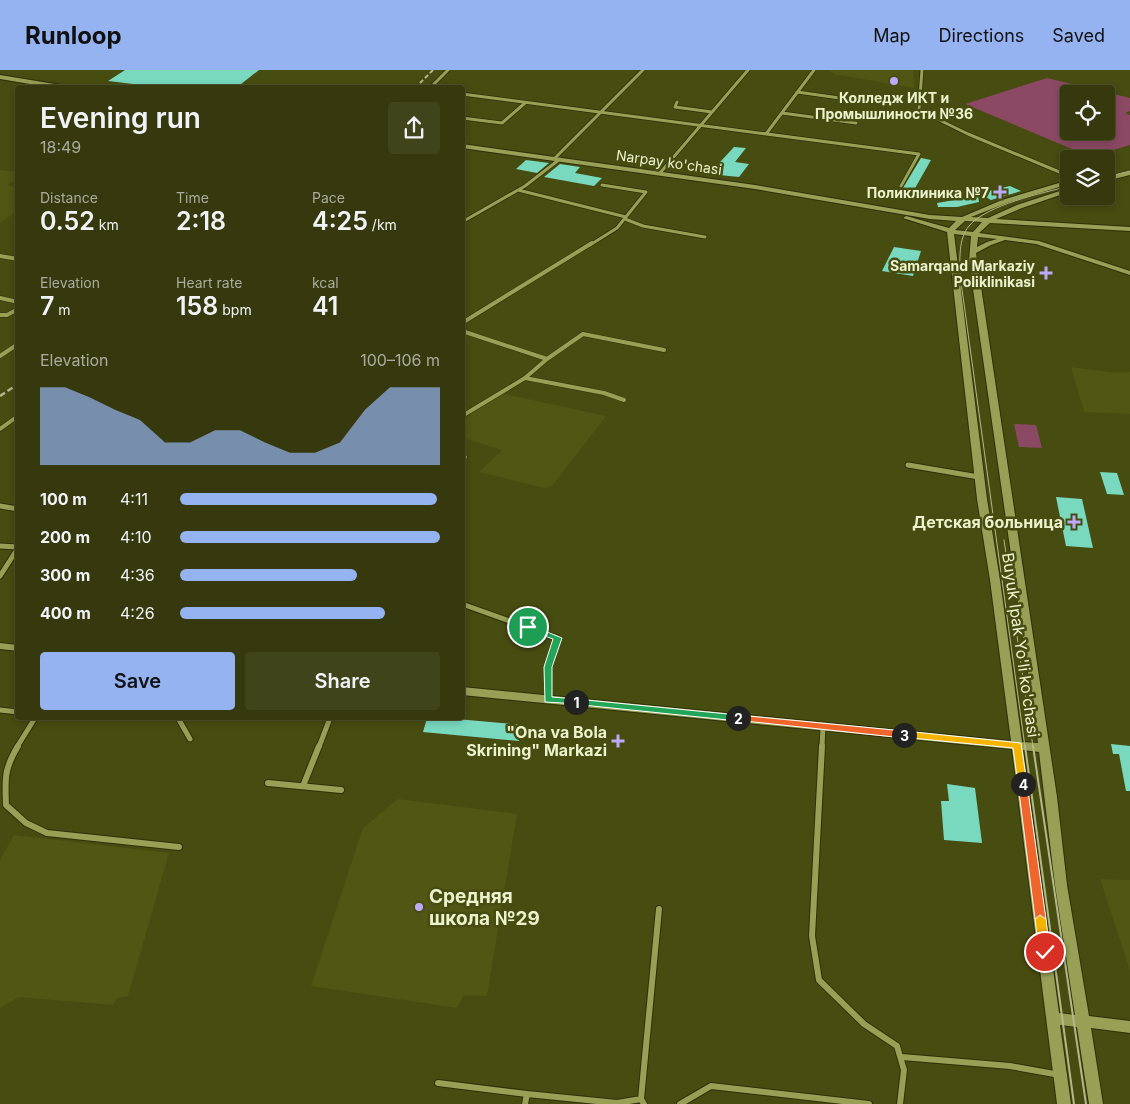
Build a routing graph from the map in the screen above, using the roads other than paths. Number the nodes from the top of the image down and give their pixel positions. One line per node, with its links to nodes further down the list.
1 (448, 70): 8 (street)
2 (643, 70): 14 (street)
3 (748, 70): 15 (street)
4 (814, 70): 9 (street)
5 (922, 70): 25 (street)
6 (0, 77): 7 (main road)
7 (49, 85)
8 (433, 85)
9 (797, 92): 12 (street); 16 (street)
10 (465, 94): 13 (street)
11 (677, 102): 15 (street)
12 (868, 102)
13 (525, 103): 14 (street); 17 (street)
14 (603, 111): 19 (street); 22 (street)
15 (712, 112): 19 (street)
16 (782, 112): 18 (street); 20 (street)
17 (465, 118)
18 (856, 123)
19 (702, 124): 20 (street); 26 (street)
20 (766, 134): 31 (street)
21 (465, 146): 22 (main road, Narpay ko'chasi)
22 (558, 158): 26 (main road, Narpay ko'chasi); 32 (street)
23 (1130, 167): 24 (main road)
24 (1115, 171)
25 (1060, 172)
26 (660, 173): 36 (main road, Narpay ko'chasi)
27 (1130, 173): 28 (main road)
28 (1115, 177)
29 (602, 185): 37 (street)
30 (1060, 185): 35 (main road)
31 (901, 186)
32 (518, 190): 37 (street); 40 (street)
33 (1060, 193): 34 (main road)
34 (1014, 209): 41 (main road); 43 (main road)
35 (983, 210): 36 (main road); 39 (main road)
36 (908, 216): 38 (main road, Narpay ko'chasi); 44 (main road, Narpay ko'chasi); 51 (main road)
37 (625, 218): 48 (street); 60 (street)
38 (943, 218): 39 (main road, Narpay ko'chasi); 44 (main road)
39 (961, 219): 41 (main road, Narpay ko'chasi); 46 (main road)
40 (465, 220)
41 (987, 221): 42 (main road, Narpay ko'chasi); 47 (main road)
42 (1013, 222): 43 (main road, Narpay ko'chasi); 49 (main road)
43 (1037, 224): 45 (main road, Narpay ko'chasi)
44 (934, 226): 46 (main road, Narpay ko'chasi)
45 (1128, 227)
46 (950, 231): 47 (main road, Narpay ko'chasi); 51 (main road, Buyuk Ipak Yo'li ko'chasi)
47 (975, 234): 49 (main road, Narpay ko'chasi); 52 (main road, Buyuk Ipak Yo'li ko'chasi)
48 (705, 237)
49 (1008, 238): 50 (main road, Narpay ko'chasi)
50 (1026, 240): 52 (main road); 55 (main road)
51 (951, 243): 72 (main road, Buyuk Ipak Yo'li ko'chasi)
52 (973, 252): 92 (main road, Buyuk Ipak Yo'li ko'chasi)
53 (0, 256): 54 (street)
54 (15, 258)
55 (1130, 273)
56 (0, 298): 57 (street)
57 (15, 301)
58 (15, 310): 59 (street)
59 (0, 315)
60 (465, 321)
61 (465, 332): 65 (street)
62 (15, 346): 64 (street)
63 (664, 350): 65 (street)
64 (0, 356)
65 (547, 359): 66 (street)
66 (525, 378): 67 (street); 68 (street)
67 (624, 400)
68 (465, 414)
69 (15, 418): 70 (street)
70 (0, 429)
71 (908, 465): 72 (street)
72 (979, 477): 91 (main road, Buyuk Ipak Yo'li ko'chasi)
73 (0, 506): 74 (street)
74 (15, 508)
75 (0, 546): 76 (street)
76 (15, 548)
77 (15, 553): 78 (street)
78 (0, 576)
79 (465, 605): 83 (street)
80 (0, 646): 81 (main road)
81 (15, 648)
82 (465, 691): 83 (main road)
83 (548, 700): 89 (main road)
84 (0, 710): 85 (street)
85 (15, 712)
86 (34, 720): 93 (street)
87 (179, 720): 90 (street)
88 (329, 720): 96 (street)
89 (823, 727): 91 (main road); 103 (street)
90 (190, 739)
91 (1018, 745): 92 (main road); 100 (main road, Buyuk Ipak Yo'li ko'chasi)
92 (1043, 748): 101 (main road, Buyuk Ipak Yo'li ko'chasi)
93 (8, 762): 94 (street); 98 (street)
94 (0, 765)
95 (268, 783): 96 (street)
96 (302, 786): 97 (street)
97 (341, 790)
98 (179, 847)
99 (659, 909): 107 (street)
100 (1054, 1018): 101 (main road); 104 (main road, Buyuk Ipak Yo'li ko'chasi)
101 (1082, 1022): 102 (main road); 113 (main road, Buyuk Ipak Yo'li ko'chasi)
102 (1130, 1027)
103 (902, 1058): 104 (street); 111 (street)
104 (1061, 1075): 112 (main road, Buyuk Ipak Yo'li ko'chasi)
105 (438, 1083): 106 (street)
106 (527, 1094): 107 (street); 108 (street)
107 (643, 1101)
108 (525, 1104)
109 (680, 1104): 110 (street)
110 (869, 1104)
111 (900, 1104)
112 (1064, 1104)
113 (1096, 1104)

